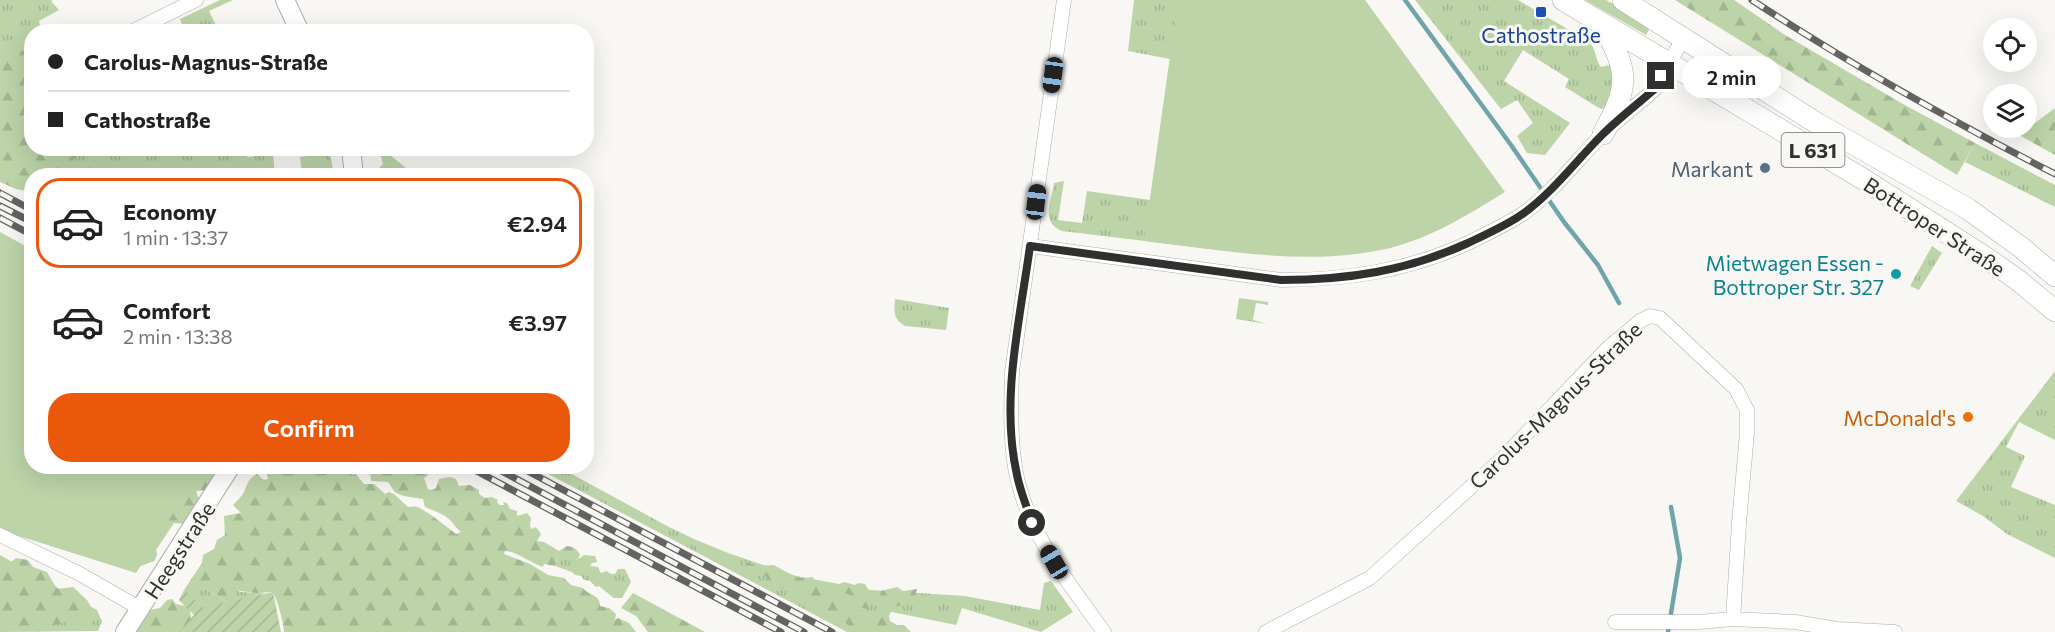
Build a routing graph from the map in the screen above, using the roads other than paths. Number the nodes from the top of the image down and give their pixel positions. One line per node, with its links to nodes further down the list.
1 (196, 0): 7 (street)
2 (285, 0): 8 (street)
3 (1064, 0): 12 (street)
4 (1563, 0): 6 (main road, Bottroper Straße / L 631)
5 (1623, 0): 9 (main road, Bottroper Straße / L 631)
6 (1600, 22): 10 (main road, Bottroper Straße / L 631); 11 (main road)
7 (147, 24)
8 (296, 24)
9 (1684, 38): 10 (street); 13 (main road, Bottroper Straße / L 631)
10 (1669, 63): 11 (street); 14 (main road, Bottroper Straße / L 631)
11 (1603, 134): 12 (street)
12 (1030, 246): 21 (street)
13 (2055, 276)
14 (2055, 311)
15 (226, 474): 17 (street, Heegstraße)
16 (0, 535): 17 (street)
17 (141, 609): 20 (street, Heegstraße)
18 (1733, 619): 19 (street); 22 (street, Carolus-Magnus-Straße); 23 (street)
19 (1615, 622)
20 (125, 632)
21 (1104, 632)
22 (1266, 632)
23 (1895, 632)

